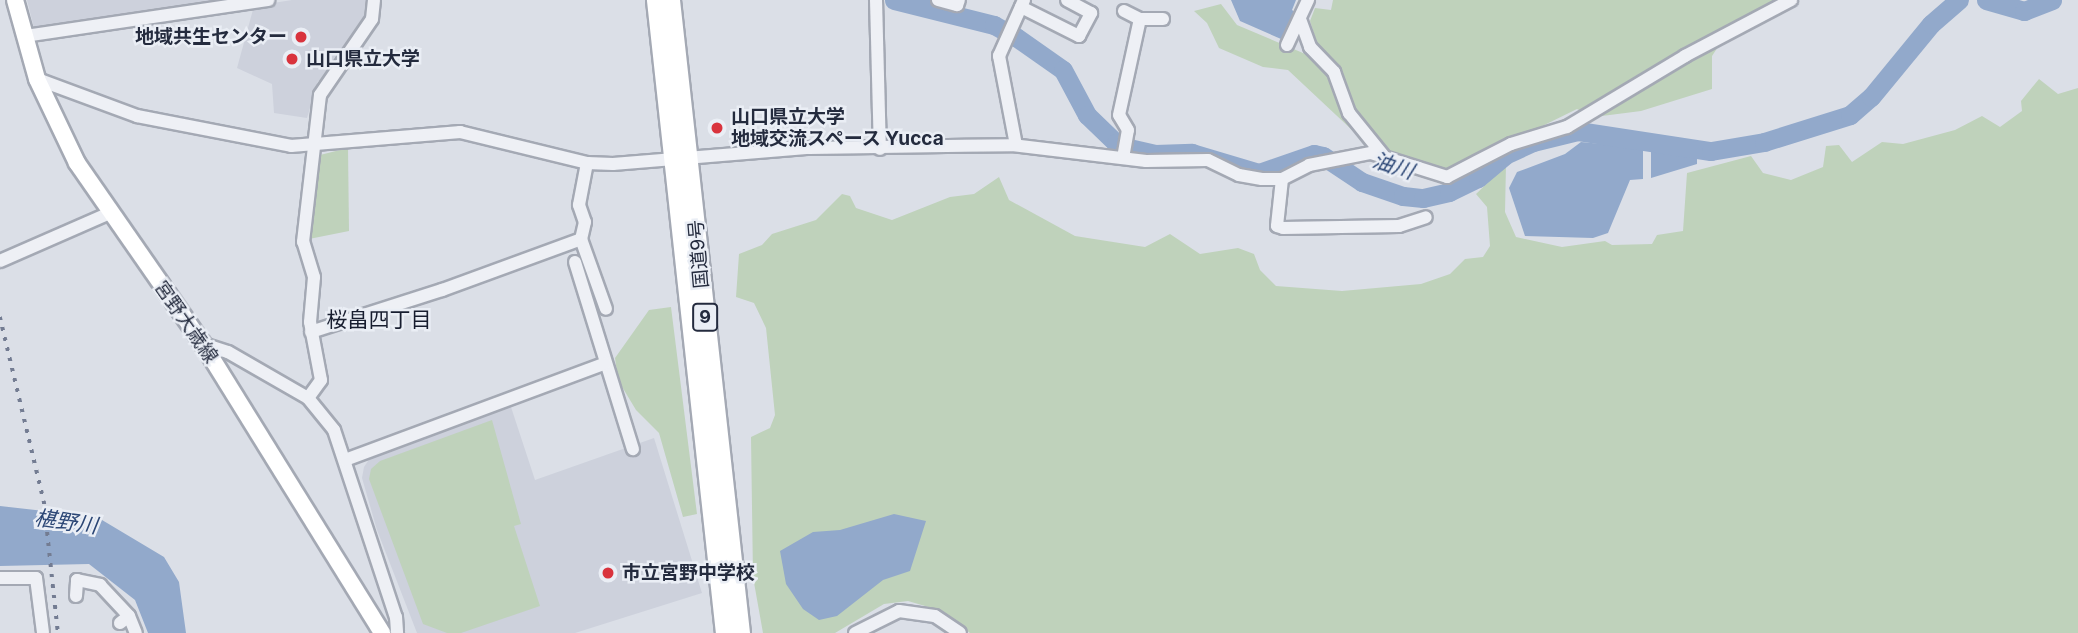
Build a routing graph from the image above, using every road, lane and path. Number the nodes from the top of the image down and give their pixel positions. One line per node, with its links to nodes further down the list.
1 (15, 0): 17 (main road, 宮野大歳線)
2 (268, 0): 17 (street)
3 (374, 0): 20 (street)
4 (656, 0): 25 (highway, 国道9号 / 9)
5 (670, 0): 25 (highway, 国道9号 / 9)
6 (877, 0): 22 (street)
7 (938, 0): 8 (street)
8 (959, 0)
9 (1067, 0): 12 (street)
10 (1308, 0): 16 (street)
11 (1791, 0): 23 (street)
12 (1022, 4): 21 (street)
13 (1124, 11): 14 (street)
14 (1140, 19): 15 (street); 24 (street)
15 (1163, 19)
16 (1300, 19): 18 (street); 23 (street)
17 (25, 36): 19 (main road, 宮野大歳線)
18 (1287, 45)
19 (37, 79): 20 (street); 28 (main road, 宮野大歳線)
20 (313, 145): 26 (street); 34 (street)
21 (1016, 145): 22 (street); 24 (street)
22 (880, 149): 25 (street)
23 (1383, 155): 27 (street)
24 (1123, 158): 27 (street)
25 (683, 160): 26 (street); 46 (highway, 国道9号 / 9); 47 (highway, 国道9号 / 9)
26 (587, 163): 30 (street)
27 (1282, 179): 29 (street)
28 (110, 213): 31 (street); 35 (main road, 宮野大歳線)
29 (1426, 217)
30 (581, 239): 33 (street); 34 (street)
31 (0, 261)
32 (575, 262): 36 (street)
33 (606, 309)
34 (311, 332): 37 (street)
35 (203, 344): 37 (street); 44 (main road, 宮野大歳線)
36 (606, 363): 38 (street); 39 (street)
37 (308, 398): 39 (street)
38 (633, 449)
39 (345, 460): 45 (street)
40 (0, 578): 42 (street)
41 (76, 596): 43 (street)
42 (43, 633)
43 (136, 633)
44 (382, 633)
45 (397, 633)
46 (725, 633)
47 (740, 633)
48 (855, 633): 49 (street)
49 (960, 633)

